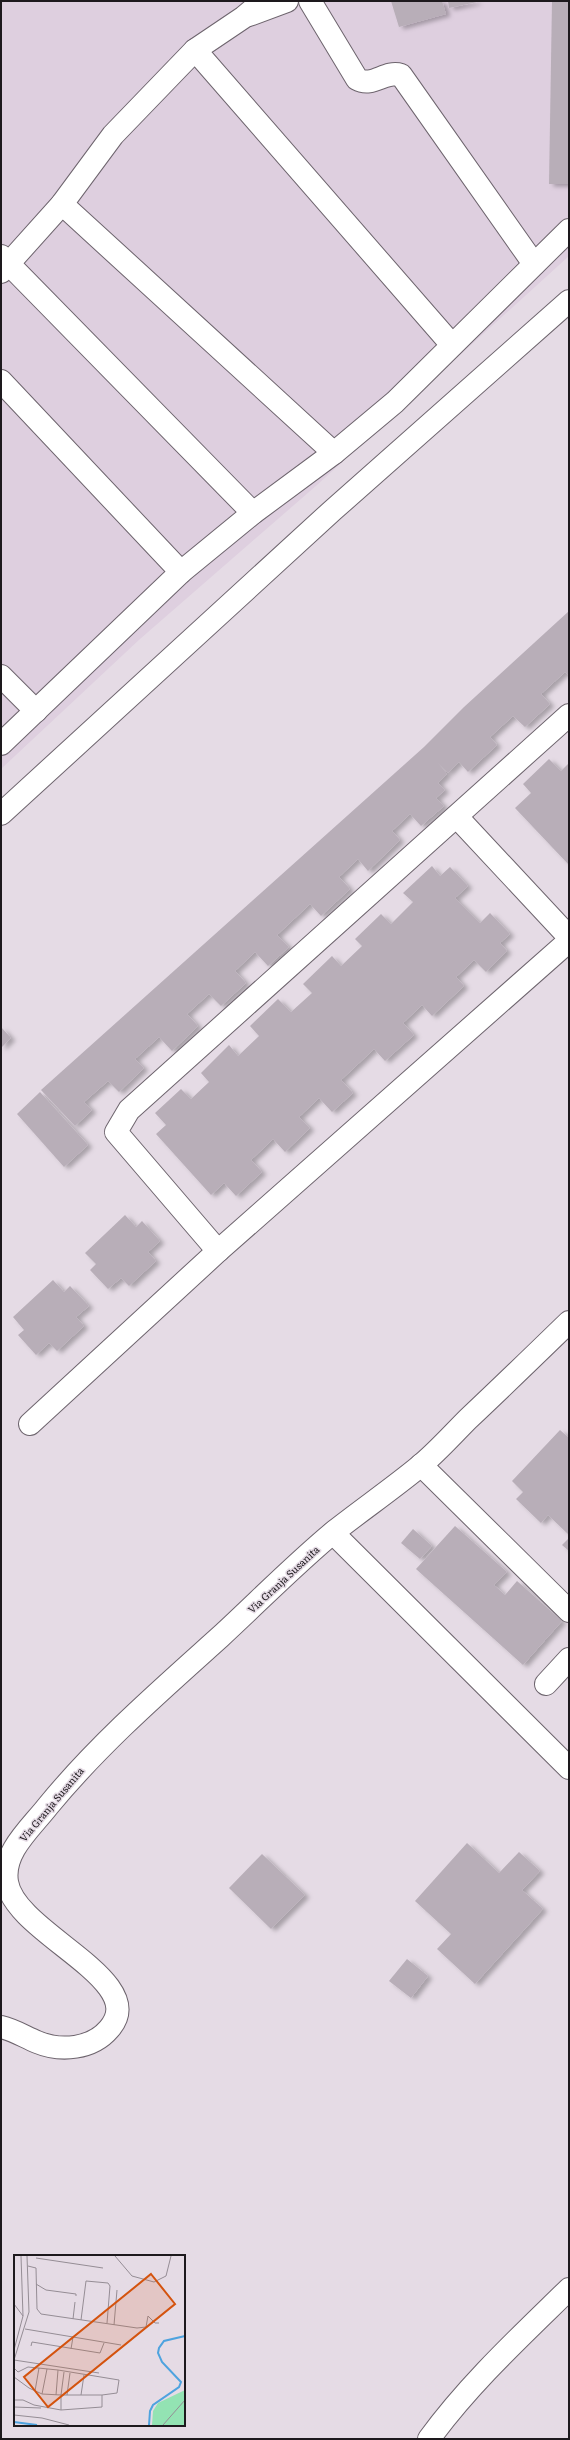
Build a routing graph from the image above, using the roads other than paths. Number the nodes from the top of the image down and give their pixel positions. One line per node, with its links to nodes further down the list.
1 (262, 1): 4 (street)
2 (287, 1): 4 (street)
3 (310, 1): 9 (street)
4 (244, 17): 5 (street)
5 (195, 50): 6 (street); 11 (street)
6 (62, 204): 8 (street); 13 (street)
7 (569, 230): 9 (street)
8 (4, 263): 14 (street)
9 (534, 264): 11 (street)
10 (569, 301): 20 (street)
11 (452, 345): 13 (street)
12 (1, 381): 15 (street)
13 (334, 453): 14 (street)
14 (254, 513): 15 (street)
15 (181, 572): 17 (street)
16 (1, 676): 17 (street)
17 (36, 711): 19 (street)
18 (569, 715): 21 (street)
19 (1, 744)
20 (1, 814)
21 (457, 817): 22 (street); 24 (street)
22 (569, 937)
23 (569, 941): 24 (street)
24 (218, 1251): 26 (street)
25 (569, 1322): 27 (street, Via Granja Susanita)
26 (30, 1424)
27 (421, 1465): 28 (street, Via Granja Susanita); 29 (street)
28 (333, 1533): 32 (street); 33 (street, Via Granja Susanita)
29 (569, 1610)
30 (569, 1659): 31 (street)
31 (546, 1684)
32 (569, 1768)
33 (1, 2026)
34 (569, 2289): 35 (street)
35 (429, 2439)

